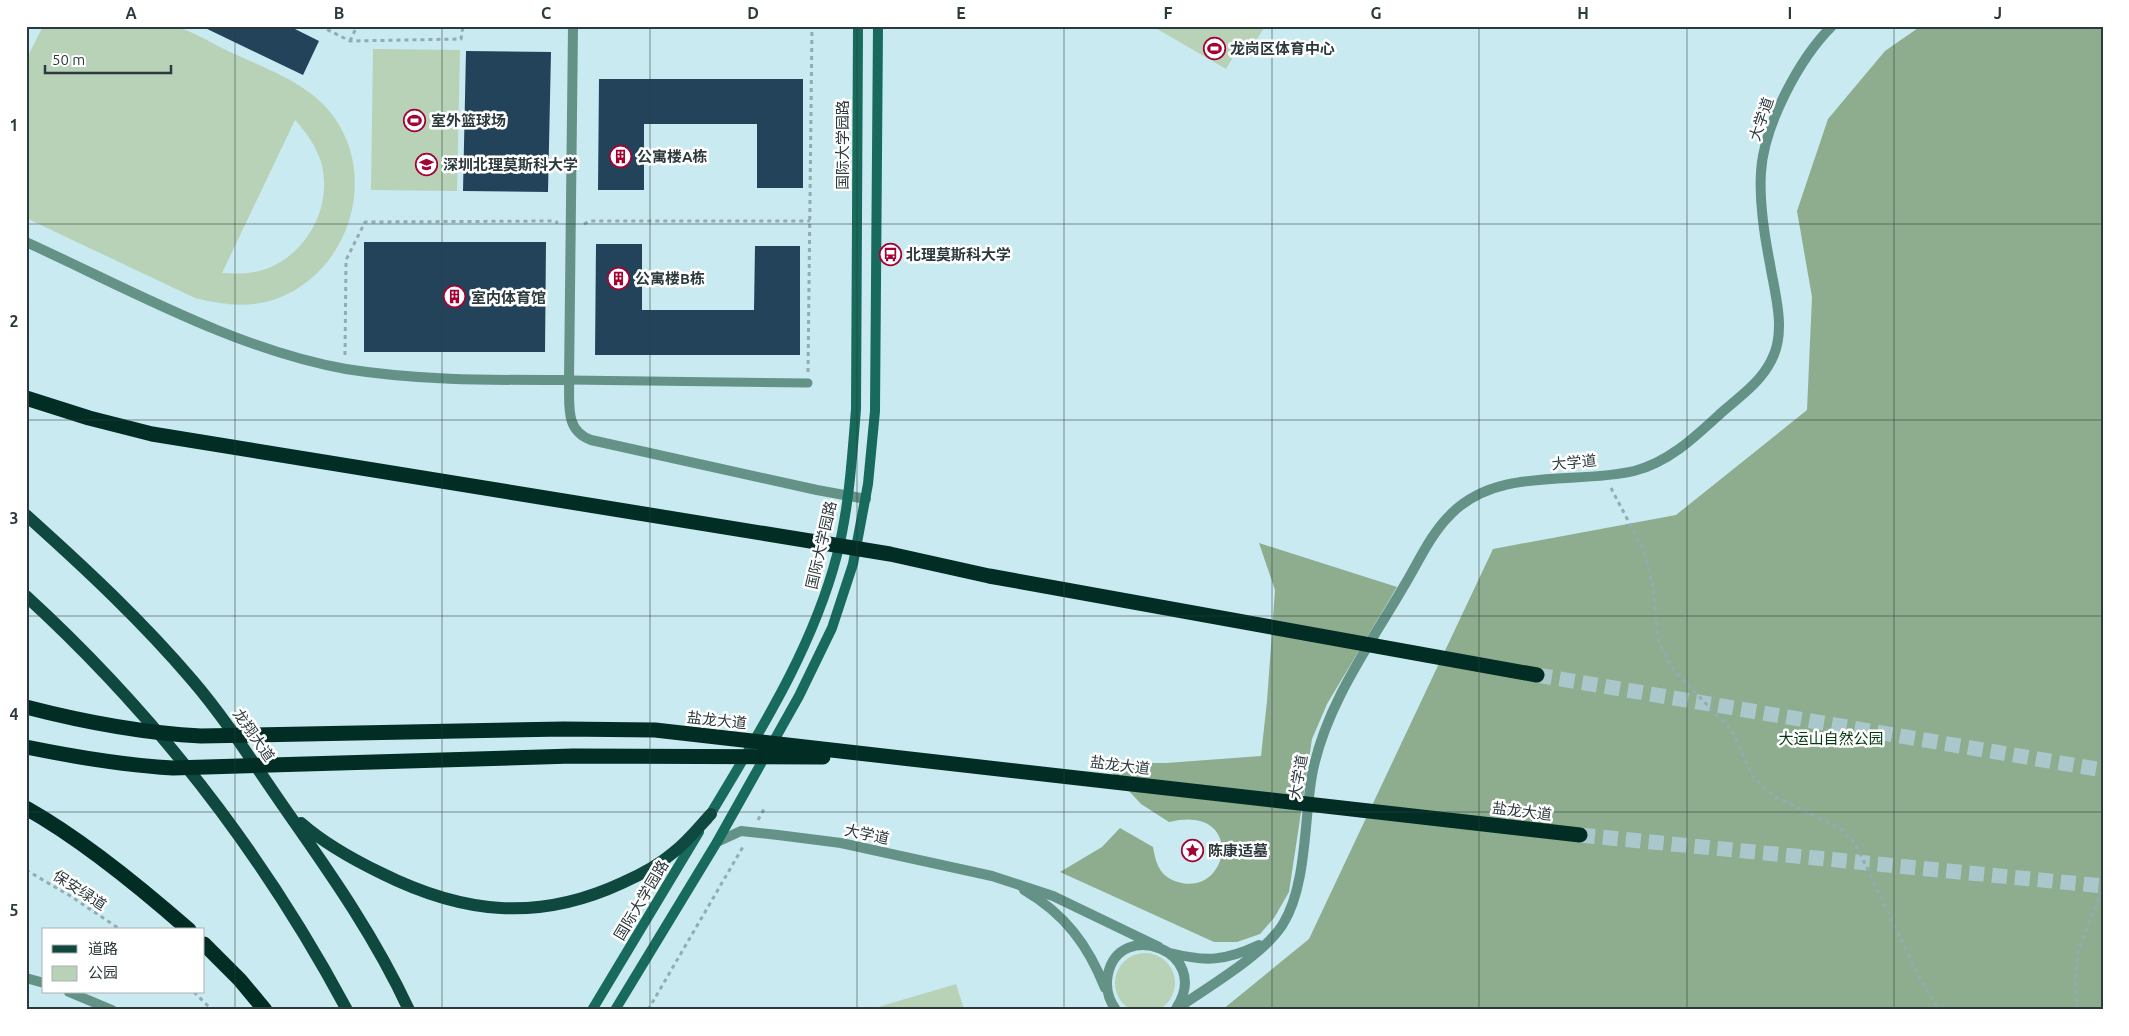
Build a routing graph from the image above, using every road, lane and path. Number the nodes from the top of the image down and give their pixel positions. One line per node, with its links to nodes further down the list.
1 (320, 26): 9 (path)
2 (357, 26): 9 (path)
3 (463, 26): 9 (path)
4 (573, 26): 11 (street)
5 (812, 26): 10 (path)
6 (858, 26): 18 (street, 国际大学园路)
7 (878, 26): 19 (street)
8 (1832, 26): 17 (street, 大学道)
9 (350, 41)
10 (810, 221): 11 (path); 15 (path)
11 (572, 227): 13 (path); 14 (street)
12 (26, 242): 13 (street)
13 (345, 368): 14 (street)
14 (569, 380): 15 (lane); 18 (street)
15 (808, 383)
16 (26, 398): 22 (highway, bridge)
17 (1604, 474): 38 (street, 大学道); 57 (path)
18 (848, 496): 19 (street); 29 (street, 国际大学园路)
19 (866, 499): 32 (street)
20 (26, 516): 26 (main road, 龙翔大道)
21 (26, 596): 51 (main road)
22 (1537, 675)
23 (26, 707): 25 (highway, 盐龙大道, bridge)
24 (26, 746): 25 (highway, bridge)
25 (904, 758): 31 (highway, 盐龙大道, bridge)
26 (283, 806): 29 (main road); 52 (main road, 龙翔大道)
27 (26, 808): 37 (highway)
28 (764, 810): 30 (path)
29 (711, 814): 53 (street, 国际大学园路)
30 (751, 832): 32 (street, 大学道); 34 (street, 大学道); 55 (path)
31 (1580, 835)
32 (717, 842): 54 (street)
33 (26, 870): 36 (path, 保安绿道)
34 (1010, 882): 40 (street, 大学道); 44 (street, 大学道)
35 (2103, 886): 58 (path)
36 (117, 928)
37 (186, 928)
38 (1277, 934): 41 (street, 大学道); 56 (street, 大学道)
39 (205, 945): 50 (highway)
40 (1159, 947): 41 (street, 大学道); 44 (street, 大学道)
41 (1170, 953): 56 (street, 大学道)
42 (26, 978): 43 (street)
43 (42, 982)
44 (1107, 993): 47 (street, 大学道)
45 (74, 994): 48 (street)
46 (196, 994): 49 (path)
47 (1113, 1008)
48 (112, 1010)
49 (212, 1010)
50 (265, 1010)
51 (347, 1010)
52 (409, 1010)
53 (592, 1010)
54 (615, 1010)
55 (648, 1010)
56 (1175, 1010)
57 (1939, 1010)
58 (2078, 1010)

